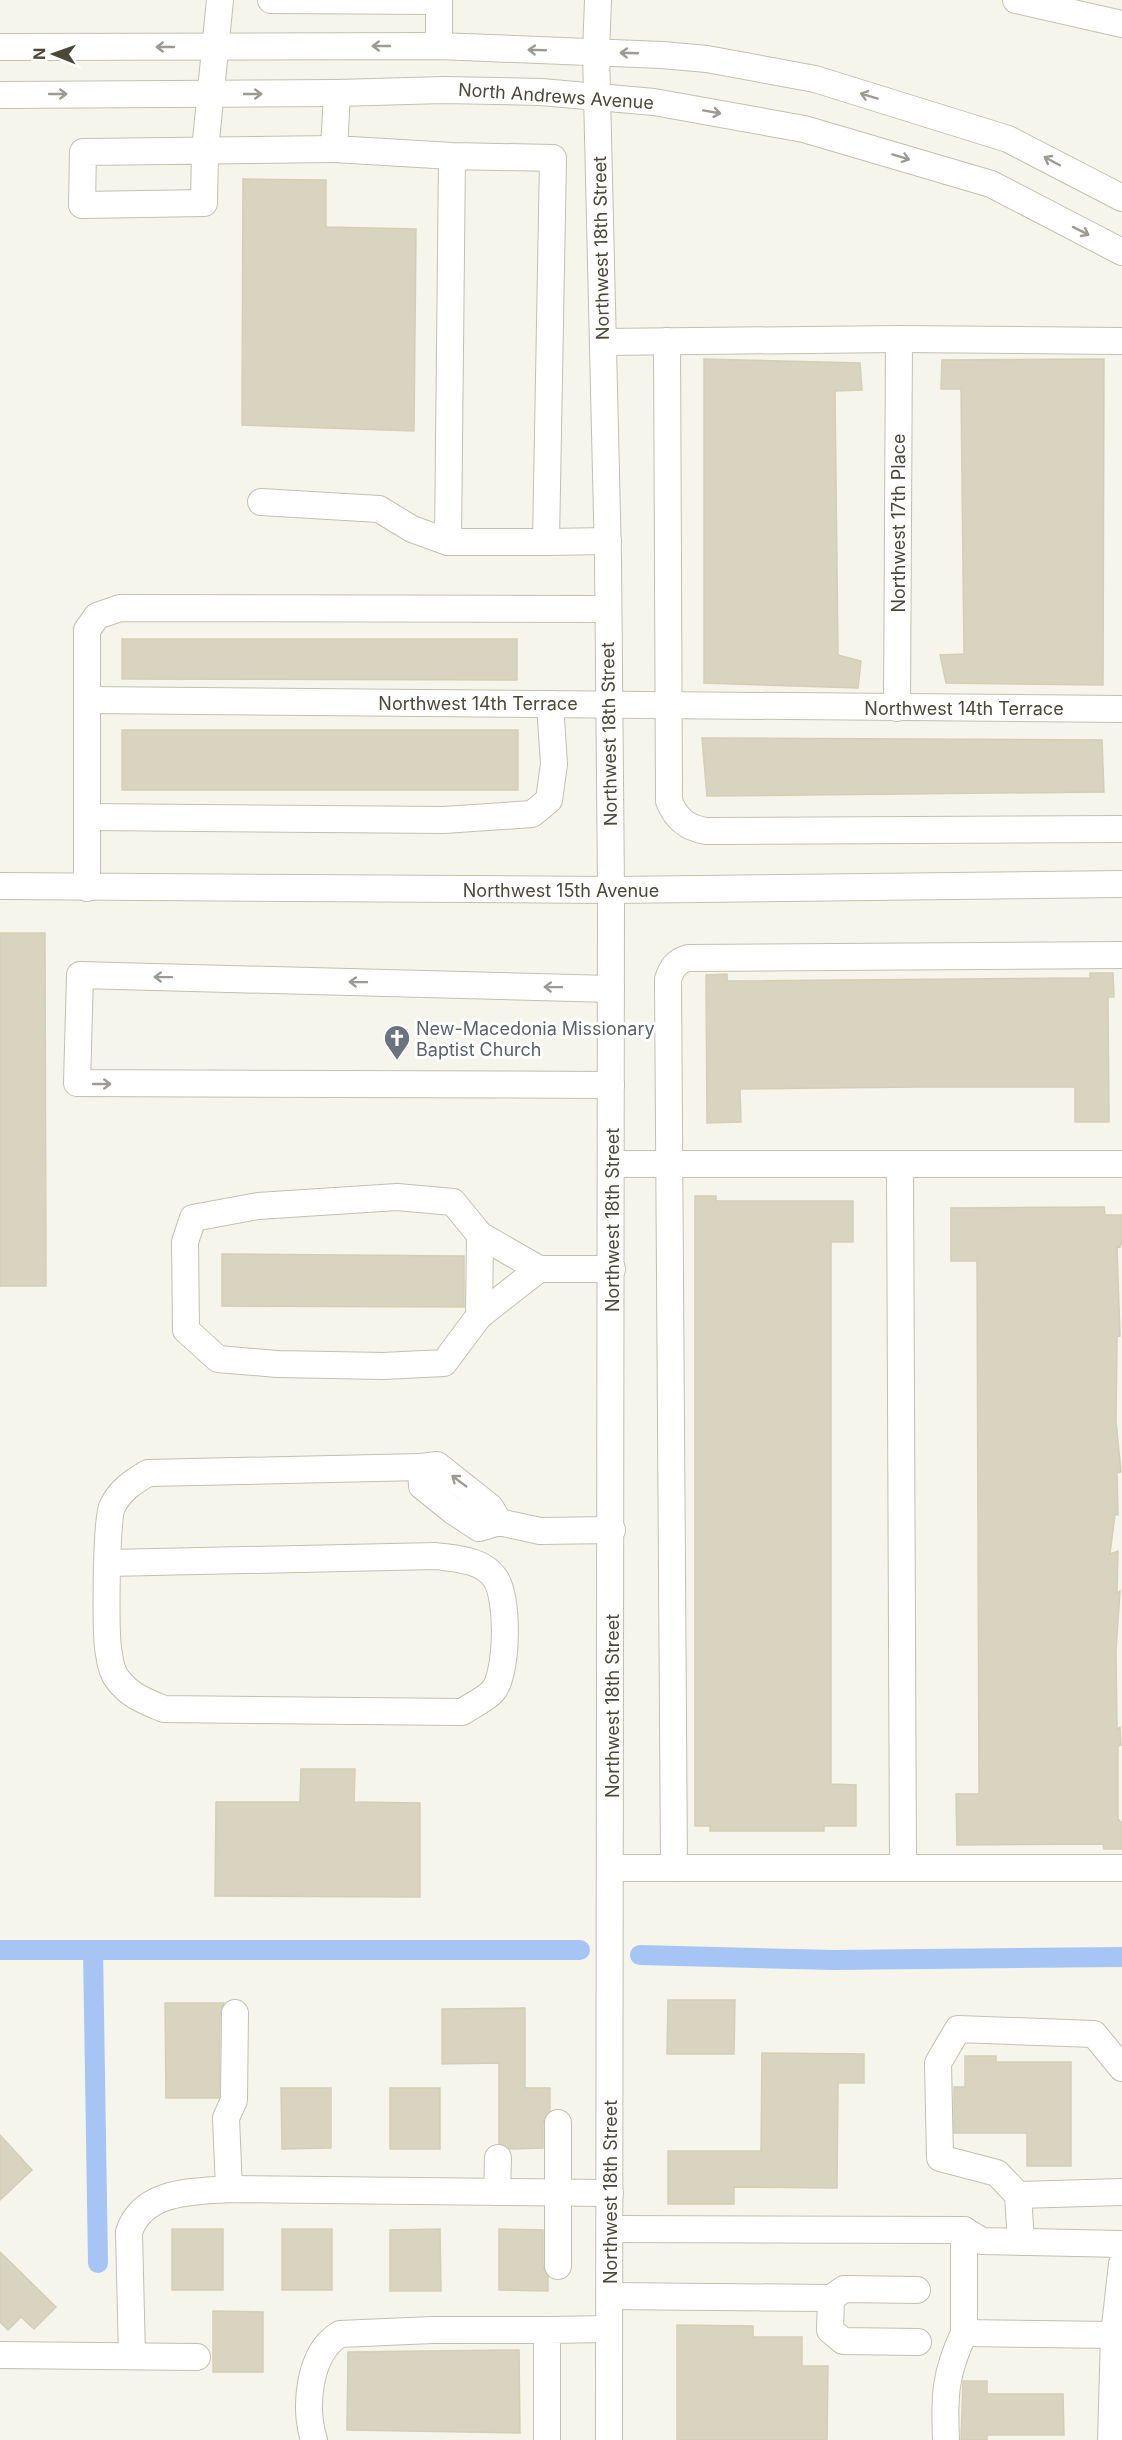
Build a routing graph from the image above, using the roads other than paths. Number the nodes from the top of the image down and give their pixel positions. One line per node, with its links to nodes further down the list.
1 (220, 0): 8 (street)
2 (271, 0): 3 (street)
3 (439, 0): 7 (street)
4 (598, 0): 10 (street, Northwest 18th Street)
5 (1016, 0): 6 (street)
6 (1122, 24)
7 (439, 46): 8 (street, one-way to 8); 10 (street, one-way to 7)
8 (213, 47): 9 (street, one-way to 9); 12 (street)
9 (5, 50)
10 (596, 52): 14 (street, Northwest 18th Street); 18 (street, one-way to 10)
11 (337, 93): 12 (street, North Andrews Avenue, one-way to 11); 14 (street, North Andrews Avenue); 15 (street)
12 (210, 94): 13 (street, North Andrews Avenue, one-way to 12); 16 (street)
13 (0, 95)
14 (598, 98): 19 (street, North Andrews Avenue, one-way to 19); 23 (street, Northwest 18th Street)
15 (334, 149): 16 (street); 17 (street)
16 (205, 150): 16 (street)
17 (452, 156): 26 (street); 27 (street)
18 (1122, 198)
19 (1122, 252)
20 (899, 339): 21 (street); 22 (street); 33 (street, Northwest 17th Place)
21 (667, 341): 23 (street); 32 (street)
22 (1122, 341)
23 (603, 342): 25 (street, Northwest 18th Street)
24 (261, 502): 26 (street)
25 (608, 541): 27 (street); 28 (street, Northwest 18th Street)
26 (448, 542): 27 (street)
27 (546, 542)
28 (608, 609): 29 (street); 31 (street, Northwest 18th Street)
29 (87, 700): 30 (street, Northwest 14th Terrace); 35 (street)
30 (550, 704): 31 (street, Northwest 14th Terrace); 35 (street)
31 (609, 705): 32 (street, Northwest 14th Terrace); 40 (street, Northwest 18th Street)
32 (670, 705): 33 (street, Northwest 14th Terrace); 36 (street)
33 (897, 708): 34 (street, Northwest 14th Terrace)
34 (1122, 709)
35 (87, 817): 39 (street)
36 (1122, 829)
37 (1122, 884): 40 (street, Northwest 15th Avenue)
38 (0, 886): 39 (street, Northwest 15th Avenue)
39 (87, 888): 40 (street, Northwest 15th Avenue)
40 (611, 890): 42 (street, Northwest 18th Street)
41 (1122, 955): 47 (street)
42 (611, 989): 43 (street, Northwest 18th Street); 43 (street, one-way to 43)
43 (611, 1085): 44 (street, Northwest 18th Street)
44 (612, 1164): 47 (street); 50 (street, Northwest 18th Street)
45 (900, 1164): 46 (street); 47 (street); 58 (street)
46 (1122, 1164)
47 (670, 1165): 57 (street)
48 (480, 1235): 49 (street); 51 (street); 51 (street)
49 (539, 1269): 50 (street); 51 (street)
50 (612, 1269): 53 (street, Northwest 18th Street)
51 (478, 1316)
52 (499, 1522): 53 (street); 54 (street); 55 (street)
53 (612, 1530): 56 (street, Northwest 18th Street)
54 (471, 1560): 55 (street); 55 (street)
55 (108, 1563)
56 (611, 1868): 57 (street); 68 (street, Northwest 18th Street)
57 (674, 1868): 58 (street)
58 (903, 1868): 59 (street)
59 (1122, 1868)
60 (235, 2013): 64 (street)
61 (1122, 2068): 69 (street)
62 (558, 2122): 67 (street)
63 (498, 2158): 65 (street)
64 (229, 2189): 65 (street); 85 (street)
65 (497, 2192): 67 (street)
66 (1122, 2192): 69 (street)
67 (558, 2193): 68 (street); 75 (street)
68 (610, 2193): 70 (street, Northwest 18th Street)
69 (1018, 2195): 72 (street)
70 (610, 2229): 71 (street); 77 (street, Northwest 18th Street)
71 (964, 2230): 72 (street); 81 (street)
72 (1021, 2242): 73 (street)
73 (1122, 2244)
74 (1122, 2264): 82 (street)
75 (558, 2266)
76 (917, 2289): 78 (street)
77 (610, 2296): 78 (street); 79 (street, Northwest 18th Street)
78 (831, 2298): 83 (street)
79 (609, 2329): 80 (street); 89 (street, Northwest 18th Street)
80 (546, 2330): 87 (street); 88 (street)
81 (964, 2333): 82 (street); 90 (street)
82 (1114, 2335): 91 (street)
83 (918, 2342)
84 (0, 2355): 85 (street)
85 (132, 2356): 86 (street)
86 (197, 2357)
87 (314, 2440)
88 (547, 2440)
89 (609, 2440)
90 (946, 2440)
91 (1111, 2440)

